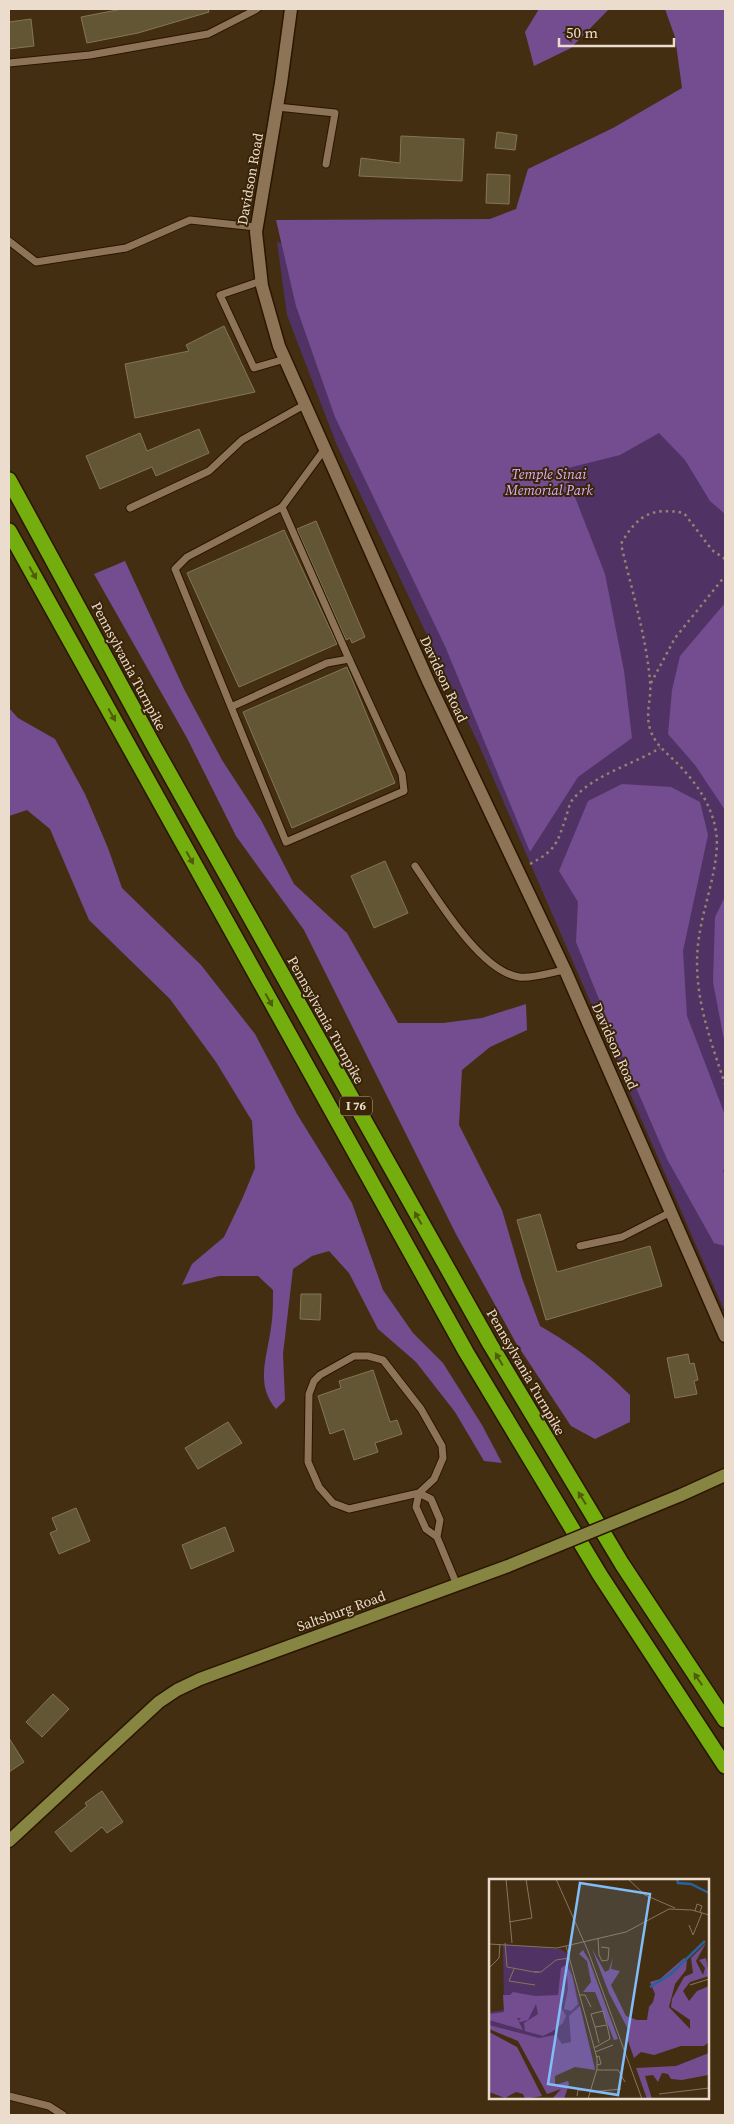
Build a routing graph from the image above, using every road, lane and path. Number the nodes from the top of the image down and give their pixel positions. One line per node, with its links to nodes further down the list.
1 (257, 9): 3 (lane)
2 (291, 9): 4 (street, Davidson Road)
3 (9, 63)
4 (277, 107): 5 (lane); 6 (street, Davidson Road)
5 (326, 164)
6 (256, 228): 7 (lane); 8 (street, Davidson Road)
7 (9, 241)
8 (261, 281): 9 (street, Davidson Road); 9 (lane)
9 (285, 359): 10 (street, Davidson Road)
10 (304, 406): 11 (street, Davidson Road); 14 (lane)
11 (324, 450): 13 (lane); 23 (street, Davidson Road)
12 (9, 480): 33 (highway, Pennsylvania Turnpike / I 76, one-way to 12)
13 (282, 507): 18 (lane); 20 (lane)
14 (130, 508)
15 (9, 531): 34 (highway, I 76, one-way to 34)
16 (725, 559): 19 (path)
17 (725, 576): 19 (path)
18 (349, 659): 20 (lane); 20 (lane)
19 (651, 683): 21 (path)
20 (230, 707)
21 (660, 748): 23 (path); 25 (path)
22 (415, 866): 24 (lane)
23 (519, 870): 24 (street, Davidson Road)
24 (565, 970): 26 (street, Davidson Road)
25 (725, 1084)
26 (671, 1212): 27 (lane); 28 (street, Davidson Road)
27 (580, 1246)
28 (725, 1336)
29 (725, 1475): 32 (main road, Saltsburg Road, bridge)
30 (419, 1493): 30 (lane); 31 (lane); 31 (lane)
31 (437, 1537): 32 (lane)
32 (457, 1584): 35 (main road, Saltsburg Road)
33 (725, 1720)
34 (725, 1766)
35 (9, 1840)
36 (9, 2096): 37 (lane)
37 (64, 2115)

